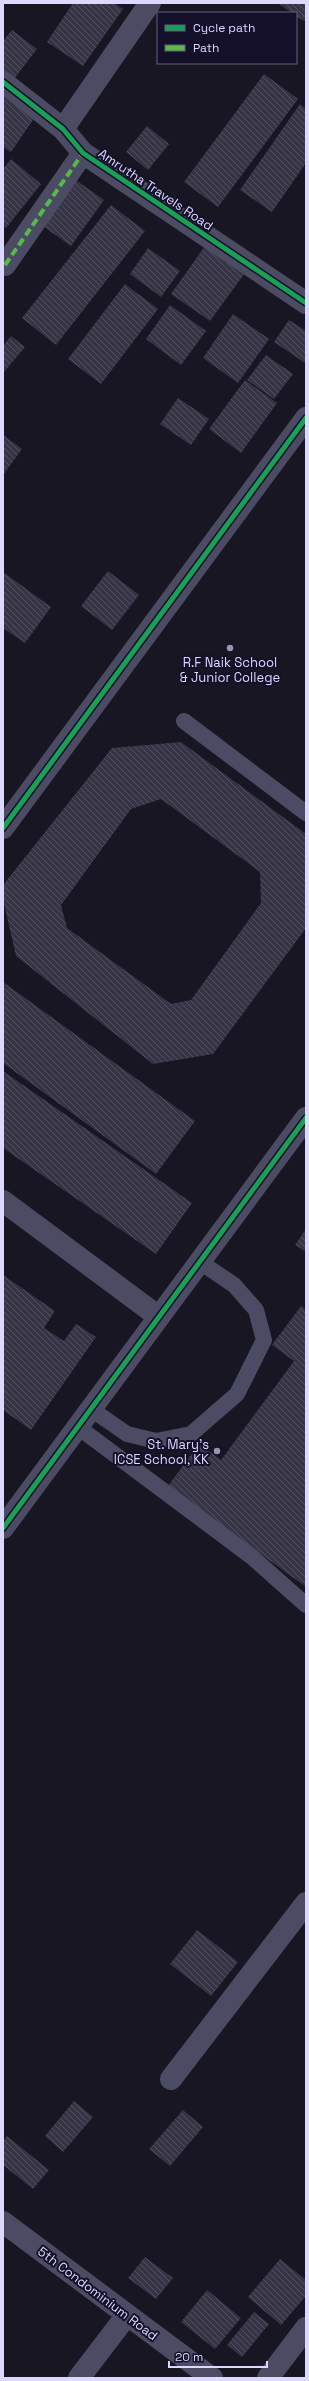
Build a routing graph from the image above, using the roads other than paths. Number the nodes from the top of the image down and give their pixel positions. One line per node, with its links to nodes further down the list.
1 (150, 3): 3 (street)
2 (3, 82): 3 (street, Amrutha Travels Road)
3 (63, 129): 4 (street, Amrutha Travels Road)
4 (83, 153): 5 (street); 6 (street, Amrutha Travels Road)
5 (5, 265)
6 (306, 303)
7 (306, 418): 10 (street)
8 (184, 721): 9 (lane)
9 (306, 813)
10 (3, 828)
11 (306, 1118): 13 (street)
12 (3, 1201): 14 (street)
13 (200, 1262): 14 (street); 15 (lane)
14 (159, 1317): 15 (street)
15 (91, 1409): 16 (street)
16 (78, 1427): 17 (street); 18 (lane)
17 (3, 1528)
18 (306, 1605)
19 (306, 1903): 20 (street)
20 (171, 2079)
21 (5, 2227): 22 (street, 5th Condominium Road)
22 (127, 2315): 24 (street); 25 (street, 5th Condominium Road)
23 (306, 2328): 26 (street)
24 (79, 2378)
25 (212, 2378)
26 (268, 2378)

